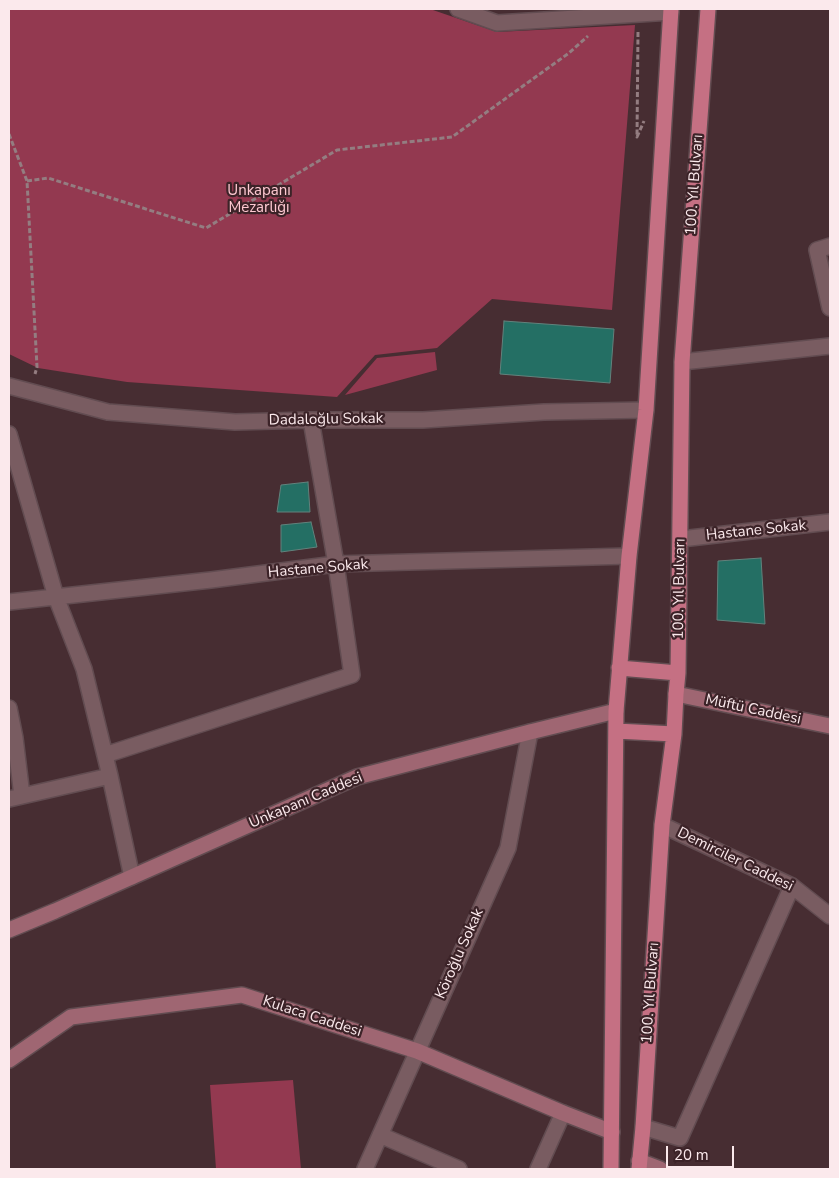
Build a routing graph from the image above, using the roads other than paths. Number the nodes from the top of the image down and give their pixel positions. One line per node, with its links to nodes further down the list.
1 (458, 9): 4 (street)
2 (708, 9): 8 (main road, 100. Yıl Bulvarı)
3 (671, 11): 4 (street); 10 (main road)
4 (475, 12)
5 (830, 246): 6 (street)
6 (830, 308)
7 (830, 346): 8 (street)
8 (682, 362): 14 (main road, 100. Yıl Bulvarı)
9 (9, 386): 11 (street, Dadaloğlu Sokak)
10 (646, 410): 11 (street, Dadaloğlu Sokak); 15 (main road)
11 (311, 420): 16 (street)
12 (9, 438): 17 (street)
13 (830, 522): 14 (street, Hastane Sokak)
14 (681, 539): 20 (main road, 100. Yıl Bulvarı)
15 (629, 556): 16 (street, Hastane Sokak); 19 (main road)
16 (336, 564): 17 (street, Hastane Sokak); 28 (street)
17 (56, 597): 18 (street, Hastane Sokak); 28 (street)
18 (9, 602)
19 (619, 668): 20 (main road); 23 (main road)
20 (678, 673): 21 (main road, 100. Yıl Bulvarı)
21 (676, 694): 24 (main road, Müftü Caddesi); 27 (main road, 100. Yıl Bulvarı)
22 (9, 708): 30 (street)
23 (616, 711): 25 (main road); 26 (main road, Unkapanı Caddesi)
24 (830, 726)
25 (616, 731): 27 (main road); 40 (main road)
26 (530, 732): 32 (main road, Unkapanı Caddesi); 36 (street, Köroğlu Sokak)
27 (674, 734): 31 (main road, 100. Yıl Bulvarı)
28 (105, 755): 29 (street)
29 (110, 776): 30 (street); 32 (street)
30 (16, 798)
31 (662, 825): 33 (street, Demirciler Caddesi); 39 (main road, 100. Yıl Bulvarı)
32 (132, 877): 35 (main road, Unkapanı Caddesi)
33 (792, 886): 34 (street, Demirciler Caddesi); 39 (street)
34 (830, 916)
35 (9, 930)
36 (418, 1051): 37 (main road, Kulaca Caddesi); 38 (main road, Kulaca Caddesi); 41 (street, Köroğlu Sokak)
37 (9, 1060)
38 (562, 1113): 40 (main road, Kulaca Caddesi); 45 (street)
39 (643, 1127): 42 (main road, 100. Yıl Bulvarı)
40 (612, 1132): 46 (main road)
41 (380, 1135): 43 (street, Köroğlu Sokak); 44 (street)
42 (639, 1165): 47 (main road)
43 (365, 1169)
44 (458, 1169)
45 (538, 1169)
46 (611, 1169)
47 (660, 1169)

